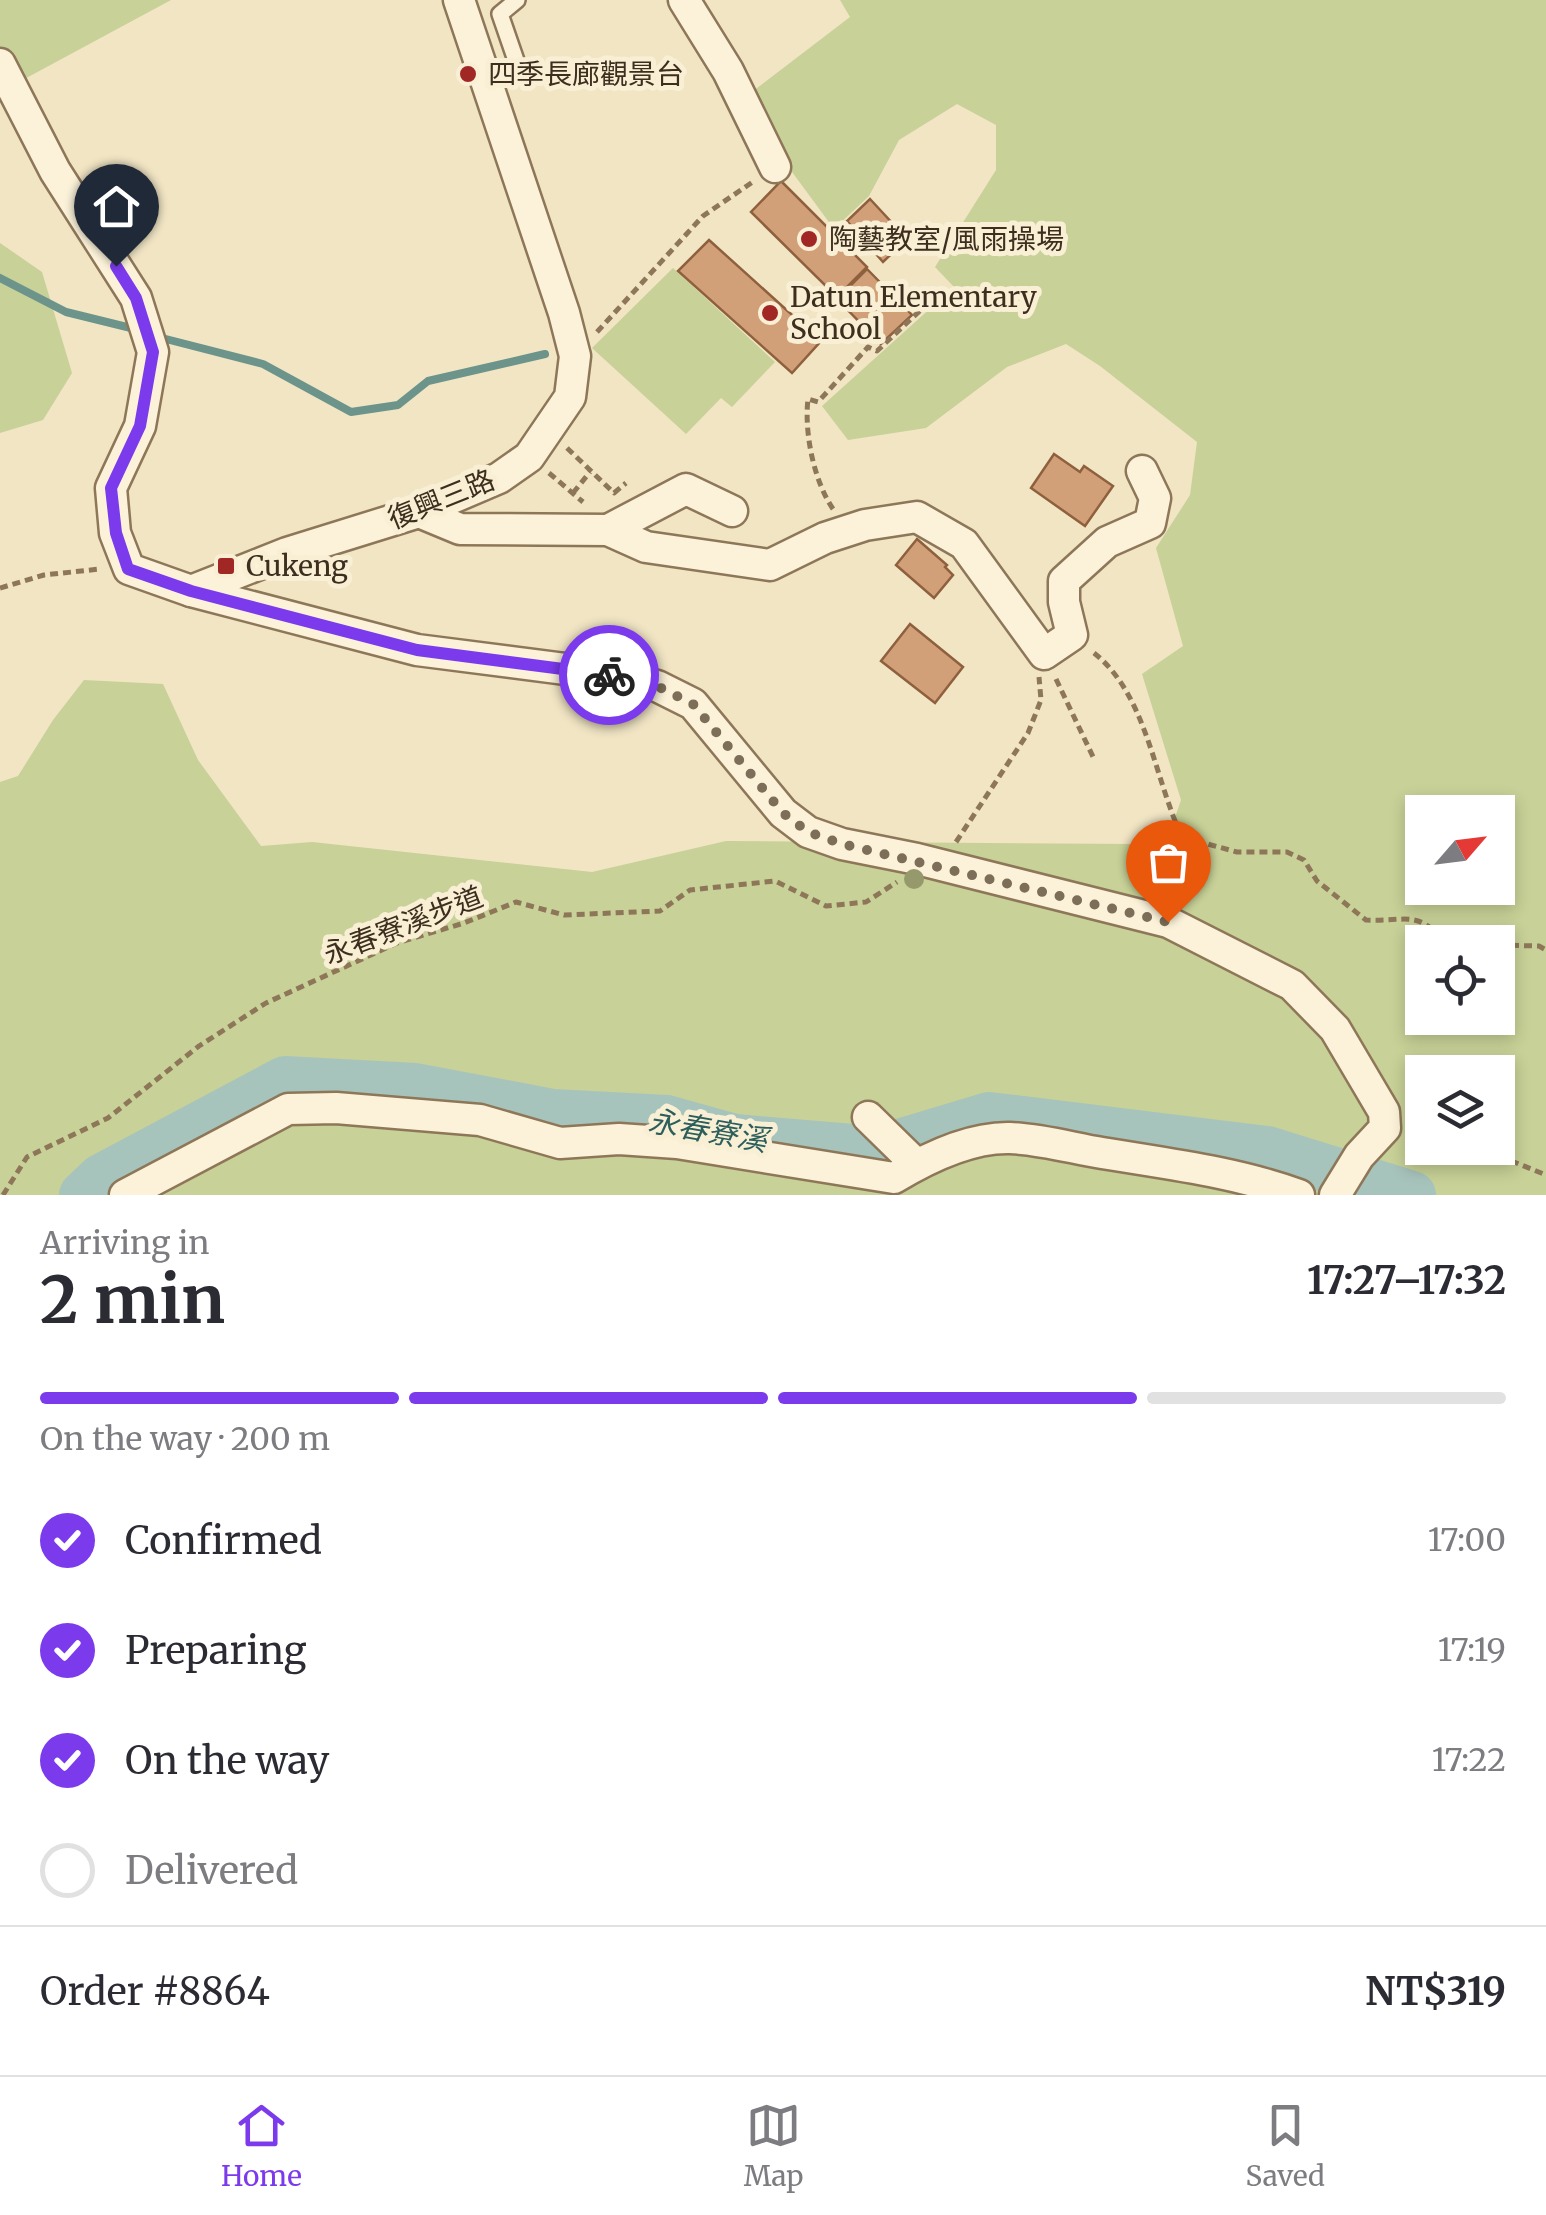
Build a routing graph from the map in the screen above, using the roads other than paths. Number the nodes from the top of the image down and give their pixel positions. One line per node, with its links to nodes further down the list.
1 (459, 0): 9 (street, 復興三路)
2 (517, 0): 5 (lane)
3 (684, 0): 6 (street)
4 (0, 64): 11 (street)
5 (522, 75)
6 (776, 167)
7 (1142, 471): 10 (street)
8 (732, 511): 10 (street)
9 (419, 512): 10 (street); 11 (street, 復興三路)
10 (608, 530)
11 (191, 591): 16 (street)
12 (868, 1117): 13 (street)
13 (916, 1164): 14 (street); 15 (street)
14 (125, 1195)
15 (1300, 1195)
16 (1336, 1195)

